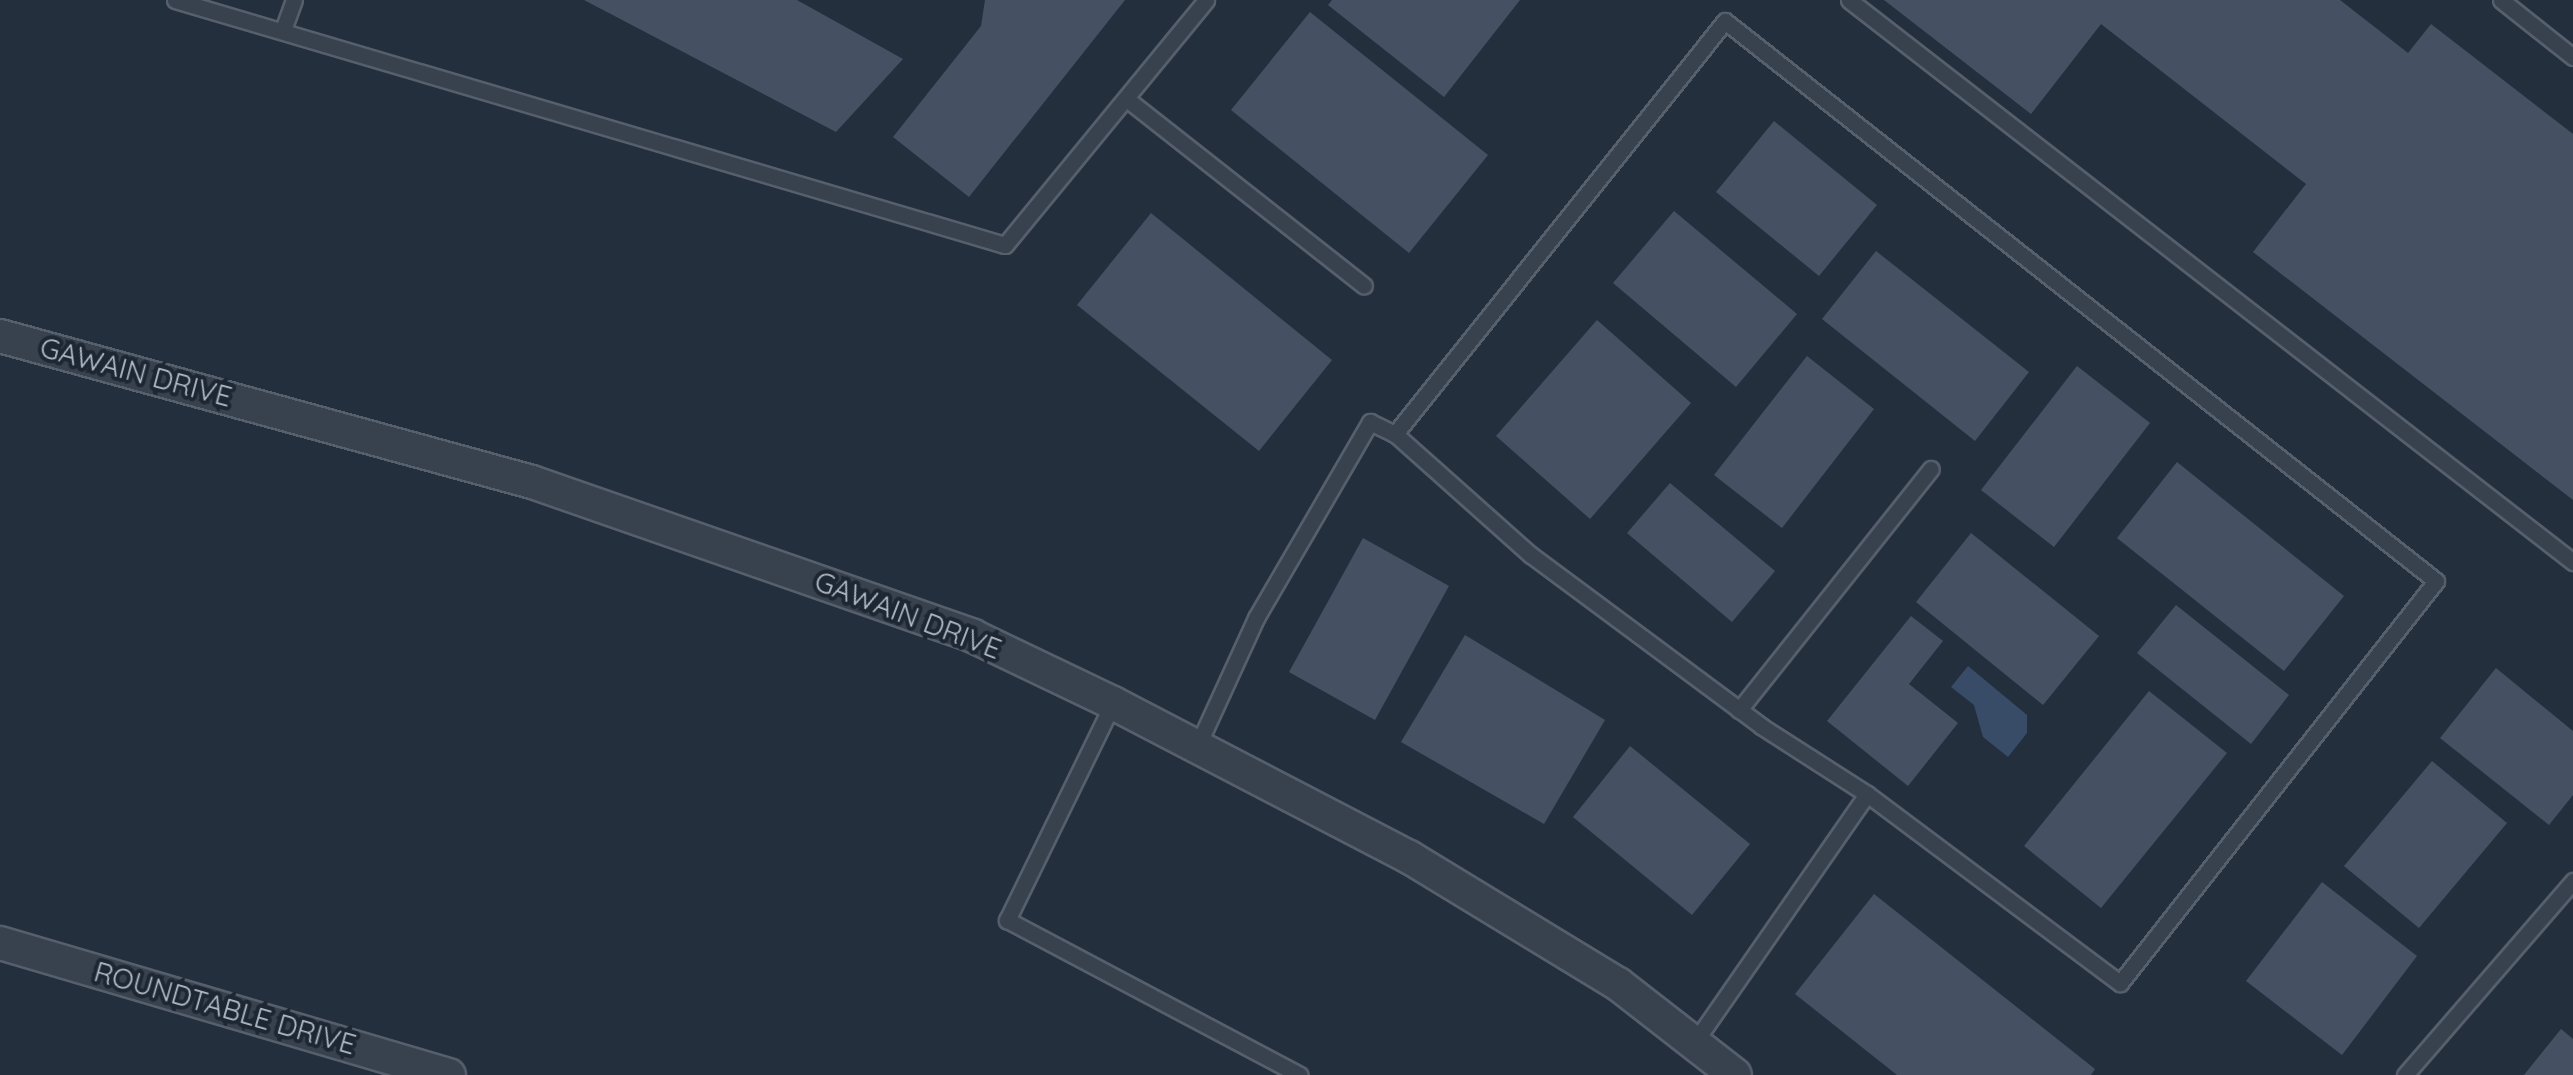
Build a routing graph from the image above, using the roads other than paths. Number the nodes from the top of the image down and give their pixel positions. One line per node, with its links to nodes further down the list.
1 (175, 0): 6 (lane)
2 (294, 0): 6 (lane)
3 (1206, 0): 8 (lane)
4 (1849, 0): 13 (lane)
5 (2501, 0): 7 (lane)
6 (283, 30): 8 (lane)
7 (2573, 57)
8 (1128, 100): 9 (lane)
9 (1364, 286)
10 (0, 336): 14 (street, GAWAIN DRIVE)
11 (1395, 434): 15 (lane); 16 (lane); 17 (lane)
12 (1932, 469): 15 (lane)
13 (2573, 562)
14 (1113, 703): 16 (street, GAWAIN DRIVE); 22 (lane)
15 (1739, 710): 17 (lane)
16 (1197, 747): 20 (street, GAWAIN DRIVE)
17 (1867, 794): 20 (lane)
18 (2573, 881): 24 (lane)
19 (0, 943): 21 (street, ROUNDTABLE DRIVE)
20 (1694, 1043): 23 (street, GAWAIN DRIVE)
21 (449, 1075)
22 (1300, 1075)
23 (1736, 1075)
24 (2405, 1075)

